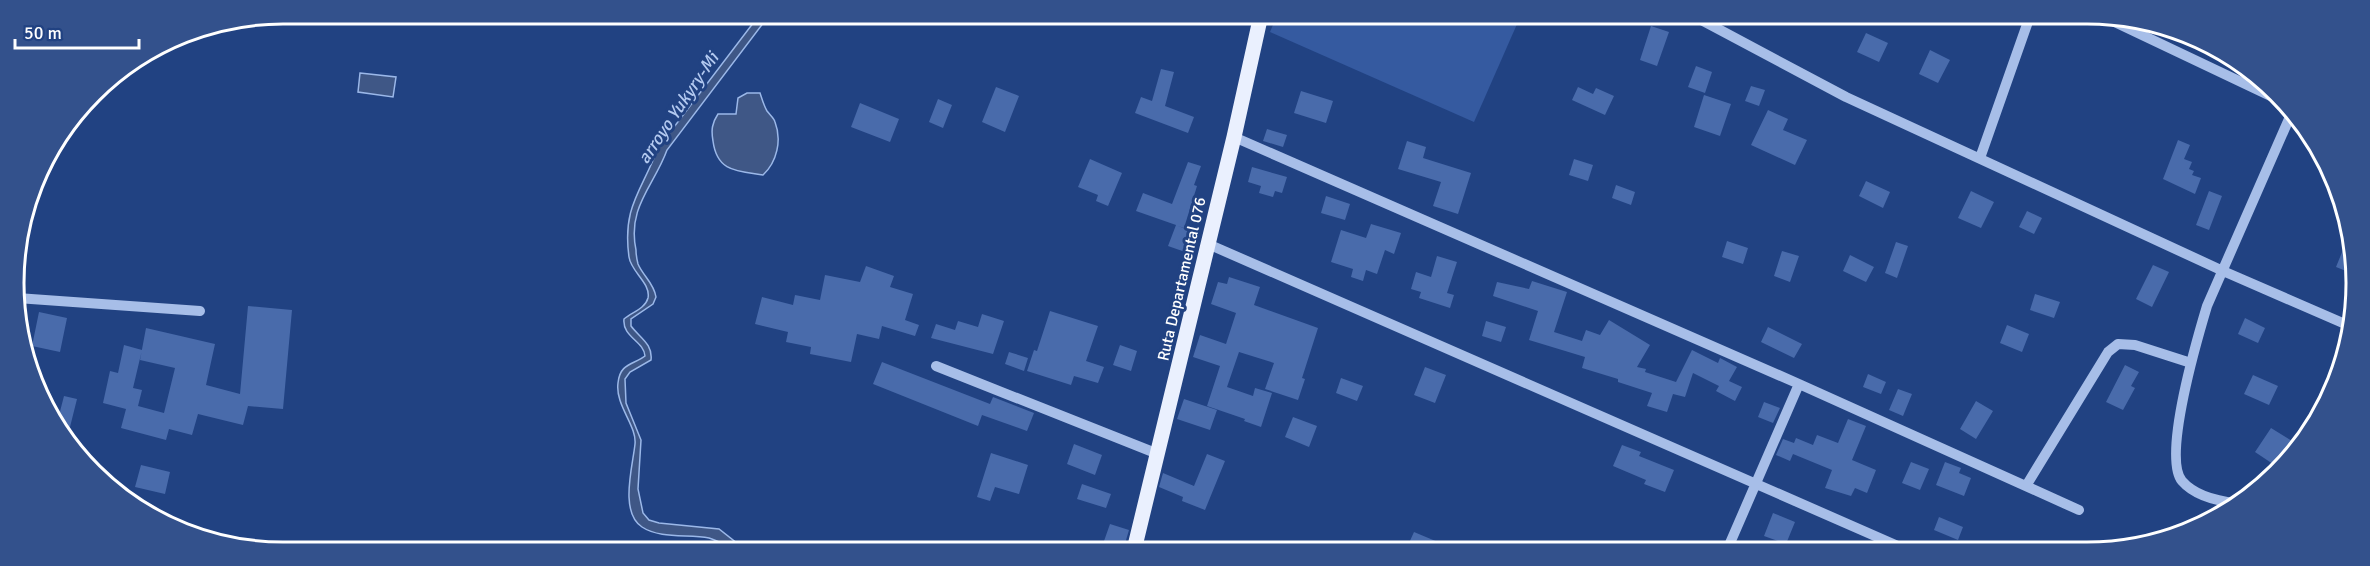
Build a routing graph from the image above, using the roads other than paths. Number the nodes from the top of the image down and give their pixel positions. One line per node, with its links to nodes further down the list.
1 (1259, 24): 7 (main road, Ruta Departamental 076)
2 (1709, 24): 8 (street)
3 (2027, 24): 8 (street)
4 (2124, 27): 5 (street)
5 (2262, 92)
6 (2288, 120): 10 (street)
7 (1234, 137): 9 (main road, Ruta Departamental 076); 16 (street)
8 (1980, 158): 10 (street)
9 (1208, 244): 17 (main road, Ruta Departamental 076); 18 (street)
10 (2223, 271): 13 (street); 14 (street)
11 (25, 299): 12 (street)
12 (200, 311)
13 (2343, 323)
14 (2191, 363): 19 (street); 20 (street)
15 (936, 366): 17 (street)
16 (1800, 384): 18 (street); 19 (street)
17 (1158, 454): 22 (main road, Ruta Departamental 076)
18 (1756, 484): 23 (street); 24 (street)
19 (2026, 486): 21 (street)
20 (2226, 501)
21 (2079, 510)
22 (1136, 542)
23 (1731, 542)
24 (1889, 542)

